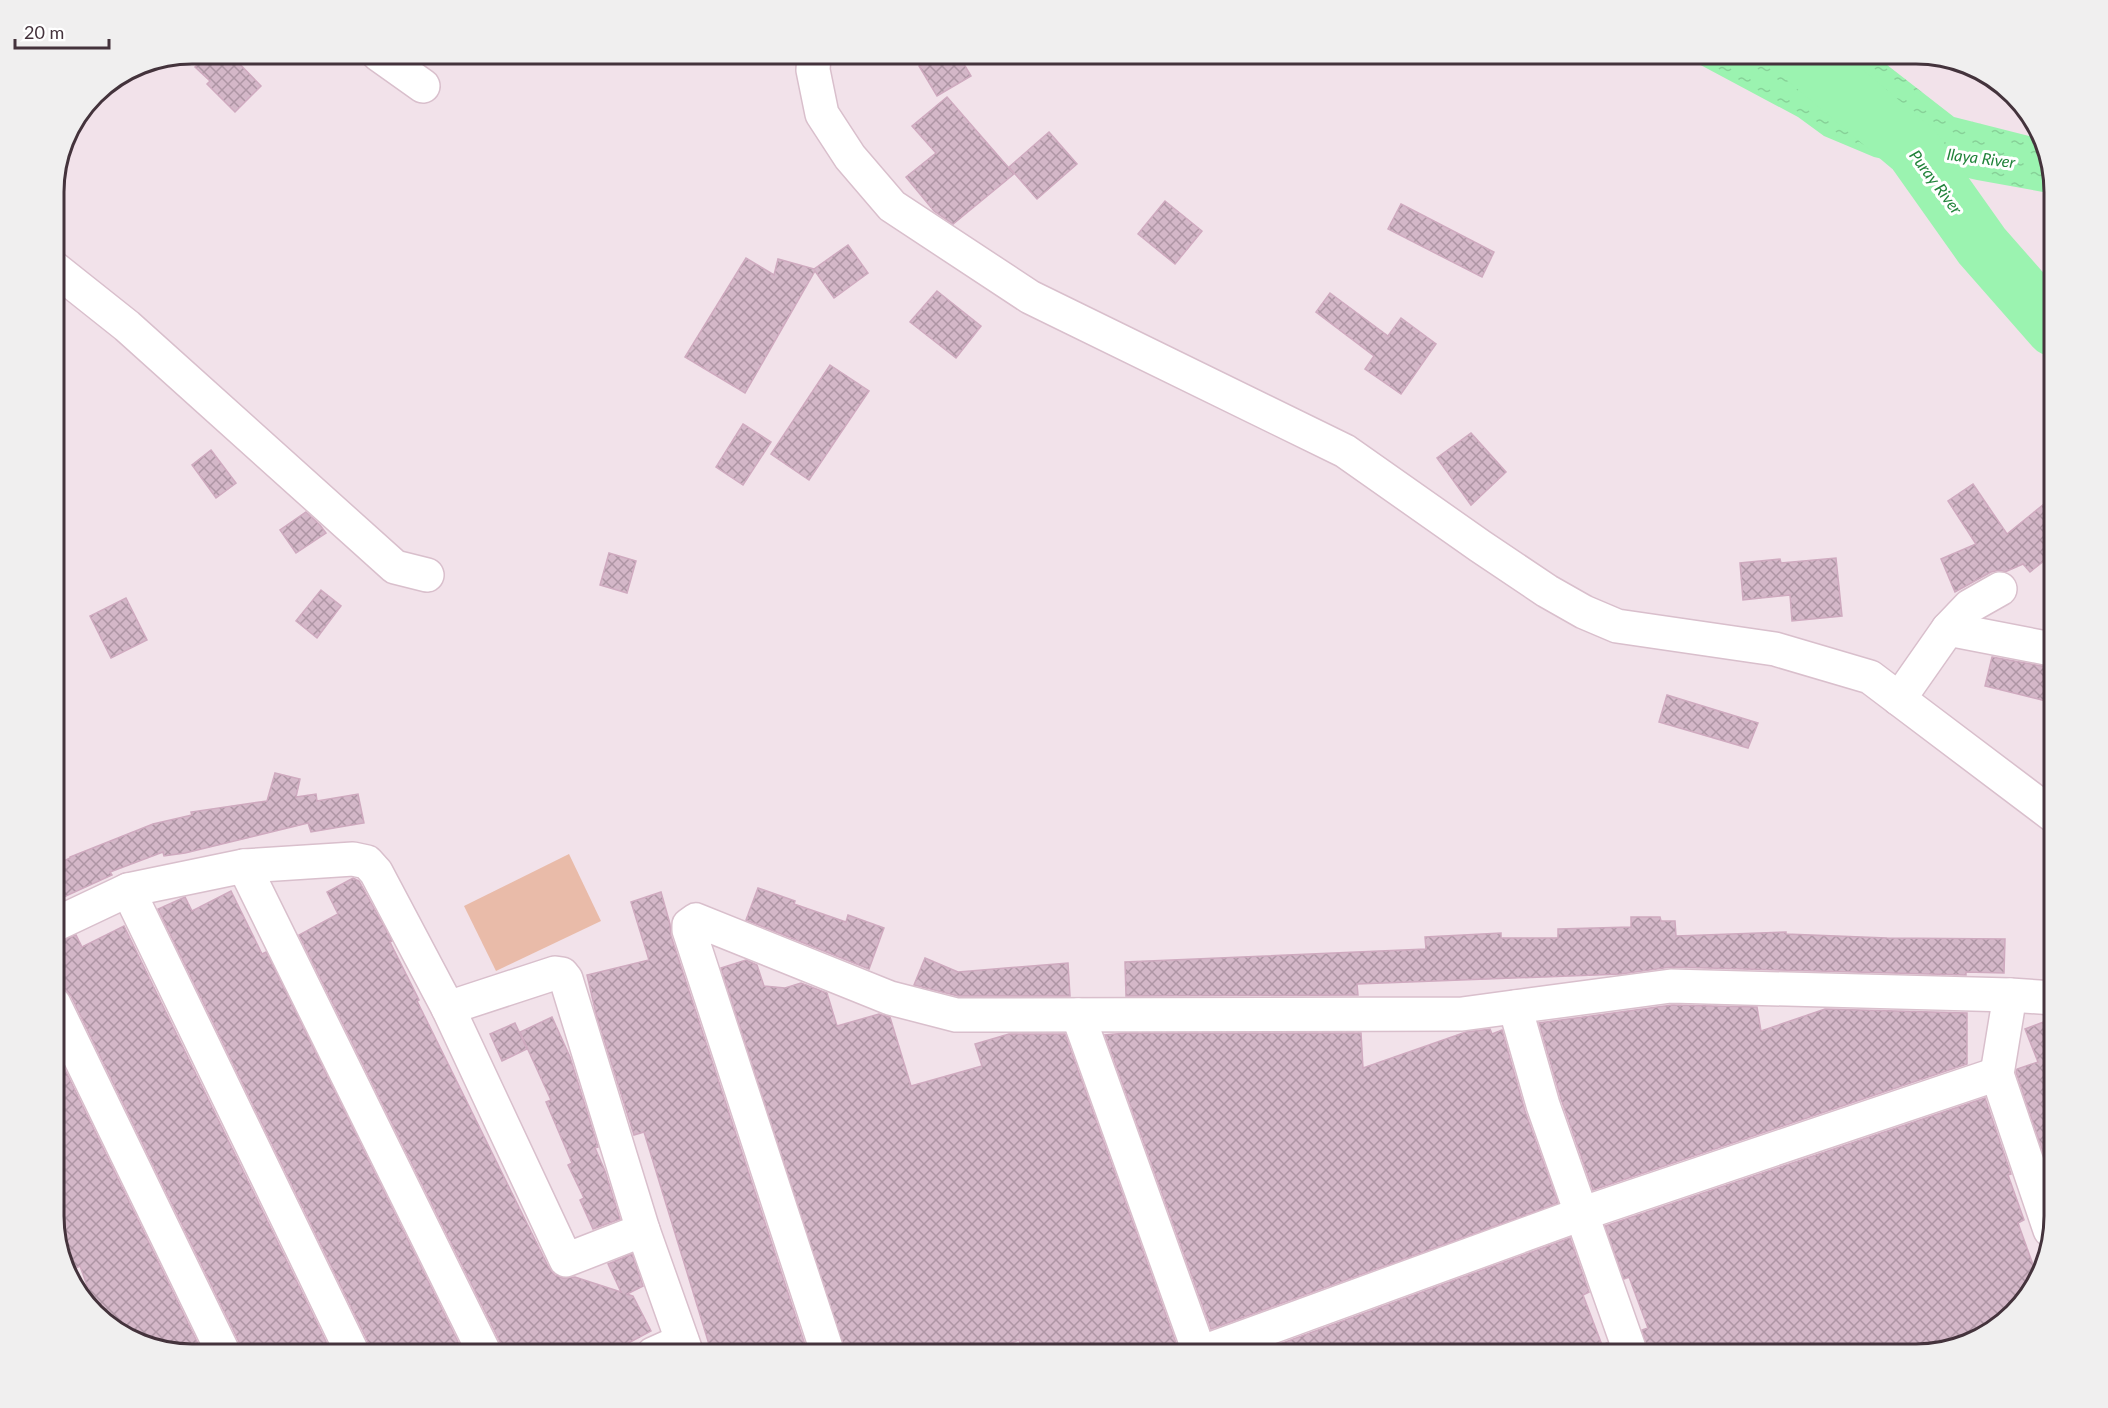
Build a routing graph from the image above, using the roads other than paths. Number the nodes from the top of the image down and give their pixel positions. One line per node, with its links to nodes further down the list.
1 (393, 65): 3 (street)
2 (813, 65): 9 (street)
3 (423, 86)
4 (65, 276): 5 (street)
5 (427, 575)
6 (2000, 589): 7 (street)
7 (1948, 629): 8 (street); 9 (street)
8 (2044, 648)
9 (1899, 699): 10 (street)
10 (2044, 808)
11 (244, 866): 12 (street); 17 (street); 26 (street)
12 (128, 890): 13 (street); 25 (street)
13 (65, 920)
14 (2010, 995): 15 (street); 16 (street); 20 (street)
15 (2044, 997)
16 (1515, 1007): 18 (street); 22 (street)
17 (447, 1008): 23 (street); 23 (street)
18 (1078, 1015): 28 (street); 29 (street)
19 (65, 1027): 24 (street)
20 (1997, 1074): 21 (street); 22 (street)
21 (2044, 1212)
22 (1581, 1214): 30 (street); 31 (street)
23 (643, 1230): 27 (street)
24 (219, 1344)
25 (348, 1344)
26 (480, 1344)
27 (684, 1344)
28 (825, 1344)
29 (1196, 1344)
30 (1227, 1344)
31 (1627, 1344)

